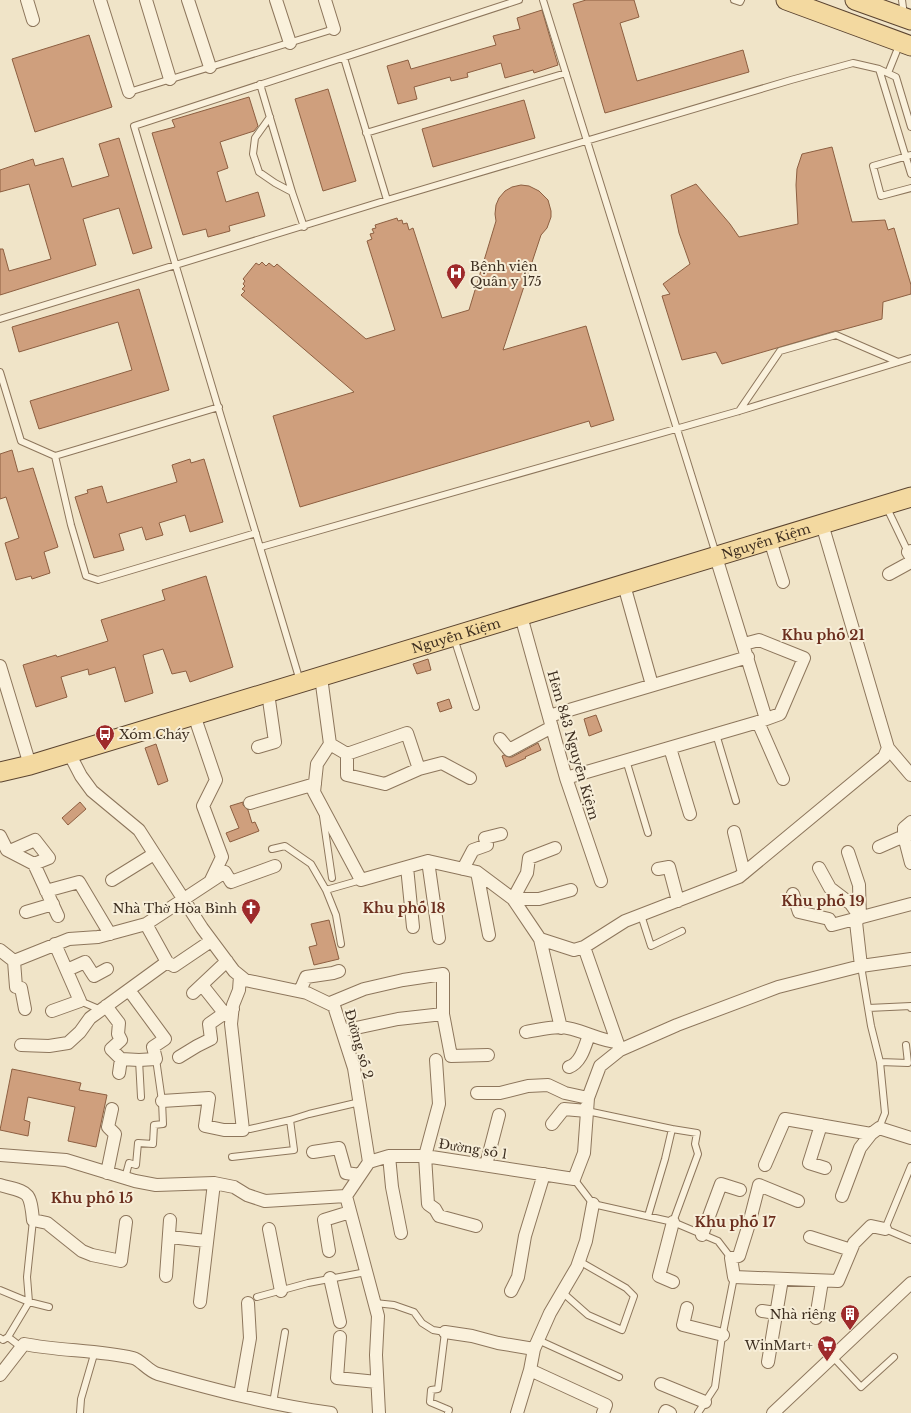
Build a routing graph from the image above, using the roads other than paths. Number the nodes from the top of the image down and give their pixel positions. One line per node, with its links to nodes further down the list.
1 (27, 0): 14 (street)
2 (100, 0): 25 (street)
3 (146, 0): 23 (street)
4 (188, 0): 19 (street)
5 (276, 0): 16 (street)
6 (325, 0): 15 (street)
7 (519, 0): 18 (lane)
8 (543, 0): 21 (lane)
9 (734, 0): 10 (lane)
10 (741, 0)
11 (786, 0): 17 (main road)
12 (855, 0): 13 (main road)
13 (906, 13): 17 (main road)
14 (33, 20)
15 (334, 29): 16 (lane)
16 (290, 43): 19 (lane)
17 (906, 44): 22 (lane)
18 (344, 58): 24 (lane); 28 (lane)
19 (210, 67): 23 (lane)
20 (879, 69): 22 (lane); 29 (lane); 30 (lane)
21 (566, 73): 28 (lane); 29 (lane)
22 (888, 73): 27 (lane)
23 (170, 79): 25 (lane)
24 (260, 84): 26 (lane); 36 (lane)
25 (129, 92)
26 (270, 117): 33 (lane); 33 (lane)
27 (911, 127)
28 (366, 133): 34 (lane)
29 (587, 140): 34 (lane); 43 (lane)
30 (908, 156): 31 (lane); 32 (lane)
31 (911, 174)
32 (911, 188)
33 (292, 192): 35 (lane)
34 (387, 200): 35 (lane)
35 (304, 226): 36 (lane)
36 (176, 264): 37 (lane); 41 (lane)
37 (0, 319)
38 (911, 358): 39 (lane)
39 (898, 362): 42 (lane); 42 (lane)
40 (0, 372): 44 (lane)
41 (219, 407): 44 (lane); 48 (lane)
42 (739, 411): 43 (lane)
43 (677, 429): 50 (lane); 52 (lane)
44 (55, 456): 48 (lane)
45 (911, 497): 46 (main road, Nguyễn Kiệm)
46 (885, 505): 47 (main road, Nguyễn Kiệm); 51 (lane)
47 (822, 524): 49 (main road, Nguyễn Kiệm); 74 (street)
48 (256, 533): 50 (lane)
49 (770, 540): 52 (main road, Nguyễn Kiệm); 54 (street)
50 (261, 547): 62 (lane)
51 (910, 555): 53 (street)
52 (716, 556): 55 (main road, Nguyễn Kiệm); 58 (street)
53 (889, 574)
54 (782, 582)
55 (624, 585): 56 (main road, Nguyễn Kiệm); 63 (street)
56 (521, 616): 57 (main road, Nguyễn Kiệm); 68 (street, Hẻm 843 Nguyễn Kiệm)
57 (454, 636): 61 (main road, Nguyễn Kiệm); 65 (lane)
58 (744, 644): 59 (street); 67 (street)
59 (748, 656): 63 (street); 67 (street)
60 (0, 666): 78 (street)
61 (321, 677): 62 (main road, Nguyễn Kiệm); 71 (street)
62 (301, 683): 64 (main road, Nguyễn Kiệm)
63 (652, 685): 68 (street)
64 (268, 693): 66 (main road, Nguyễn Kiệm); 72 (street)
65 (476, 707)
66 (194, 715): 75 (main road, Nguyễn Kiệm); 114 (street)
67 (762, 720): 69 (street); 84 (street)
68 (551, 722): 70 (street); 83 (street, Hẻm 843 Nguyễn Kiệm)
69 (716, 734): 73 (street); 86 (lane)
70 (500, 739)
71 (330, 744): 76 (street); 85 (street)
72 (258, 747)
73 (670, 748): 77 (street); 89 (street)
74 (888, 748): 81 (street); 111 (street)
75 (69, 753): 78 (main road, Nguyễn Kiệm); 101 (street, Đường số 2)
76 (347, 754): 79 (street); 79 (street)
77 (626, 760): 83 (street); 92 (lane)
78 (30, 765): 80 (main road, Nguyễn Kiệm)
79 (419, 768): 82 (street)
80 (0, 772)
81 (911, 775)
82 (470, 778)
83 (566, 778): 116 (street, Hẻm 843 Nguyễn Kiệm)
84 (783, 779)
85 (315, 784): 87 (street); 88 (street)
86 (736, 801)
87 (250, 803)
88 (321, 806): 112 (lane); 115 (street)
89 (690, 814)
90 (911, 822): 94 (street)
91 (734, 832): 111 (street)
92 (648, 833)
93 (502, 834): 108 (street)
94 (907, 835): 96 (street); 103 (street)
95 (0, 836): 99 (street)
96 (879, 847)
97 (555, 848): 121 (street)
98 (272, 849): 117 (lane)
99 (10, 851): 104 (street); 104 (street)
100 (848, 852): 129 (street)
101 (154, 854): 113 (street); 122 (street, Đường số 2)
102 (428, 861): 106 (street); 108 (street); 135 (street)
103 (911, 863)
104 (34, 864): 119 (street)
105 (275, 866): 114 (street)
106 (407, 867): 115 (street); 131 (street)
107 (819, 868): 129 (street)
108 (463, 869): 110 (street)
109 (658, 869): 123 (street)
110 (477, 872): 121 (street); 134 (street)
111 (744, 873): 123 (street)
112 (332, 878)
113 (112, 880)
114 (212, 880): 122 (street)
115 (361, 880): 117 (lane)
116 (601, 881)
117 (326, 890): 139 (lane)
118 (571, 890): 121 (street)
119 (46, 891): 124 (street); 133 (street)
120 (793, 894): 129 (street)
121 (513, 899): 136 (street)
122 (184, 900): 130 (street); 137 (street, Đường số 2)
123 (678, 901): 127 (street)
124 (53, 904): 126 (street); 128 (street)
125 (911, 904): 129 (street)
126 (26, 912)
127 (641, 915): 132 (lane); 140 (street)
128 (58, 916)
129 (860, 917): 146 (street)
130 (146, 924): 133 (street); 145 (street)
131 (413, 927)
132 (682, 931)
133 (110, 934): 138 (street)
134 (489, 935)
135 (439, 938)
136 (540, 939): 140 (street); 164 (street)
137 (211, 940): 144 (street, Đường số 2); 145 (street)
138 (55, 944): 143 (street); 148 (street)
139 (341, 944)
140 (584, 947): 170 (street)
141 (0, 950): 143 (street)
142 (911, 959): 146 (street)
143 (14, 961): 160 (street)
144 (227, 961): 150 (street, Đường số 2); 151 (street)
145 (167, 962): 152 (street)
146 (861, 966): 158 (lane); 170 (street)
147 (107, 969): 148 (street)
148 (67, 970): 155 (street)
149 (339, 971): 153 (street)
150 (240, 976): 153 (street, Đường số 2); 162 (street)
151 (202, 985): 154 (street); 162 (street)
152 (129, 990): 157 (street); 173 (street)
153 (300, 991): 156 (street, Đường số 2)
154 (193, 993)
155 (80, 1001): 157 (lane); 161 (street)
156 (330, 1003): 163 (street); 165 (street, Đường số 2)
157 (103, 1008): 169 (street); 174 (street)
158 (868, 1008): 159 (lane); 177 (lane)
159 (911, 1008)
160 (25, 1009)
161 (52, 1011)
162 (229, 1011): 172 (street); 183 (street)
163 (443, 1014): 165 (street); 171 (street)
164 (561, 1028): 166 (street); 167 (street)
165 (342, 1031): 184 (street, Đường số 2)
166 (526, 1032)
167 (589, 1035): 170 (street); 178 (street)
168 (906, 1044): 177 (lane)
169 (21, 1045)
170 (619, 1046): 182 (street)
171 (488, 1055)
172 (179, 1057)
173 (156, 1059): 175 (street); 183 (lane)
174 (121, 1060): 175 (street); 179 (street)
175 (139, 1060): 181 (lane)
176 (436, 1060): 198 (street)
177 (880, 1062): 193 (lane)
178 (569, 1067)
179 (119, 1072)
180 (477, 1093): 182 (street)
181 (141, 1097)
182 (588, 1098): 186 (street)
183 (162, 1101): 208 (lane)
184 (360, 1102): 188 (lane); 200 (street, Đường số 2)
185 (112, 1109): 205 (street)
186 (587, 1111): 189 (street); 191 (lane); 209 (street)
187 (499, 1115): 201 (street)
188 (290, 1120): 192 (lane); 199 (lane)
189 (552, 1124)
190 (820, 1125): 193 (street); 202 (street); 204 (street)
191 (672, 1129): 218 (lane); 222 (lane)
192 (250, 1130)
193 (875, 1131): 194 (street); 214 (street)
194 (911, 1138)
195 (313, 1152): 207 (street)
196 (0, 1155): 205 (street)
197 (389, 1156): 198 (street, Đường số 1); 200 (street, Đường số 1); 226 (street)
198 (425, 1156): 201 (street, Đường số 1); 223 (street)
199 (232, 1157)
200 (369, 1162): 207 (street)
201 (486, 1165): 206 (street, Đường số 1)
202 (764, 1165)
203 (911, 1166): 225 (lane)
204 (825, 1168)
205 (107, 1173): 208 (street)
206 (544, 1174): 209 (street, Đường số 1); 245 (street)
207 (360, 1175): 213 (street)
208 (124, 1178): 210 (street)
209 (574, 1179): 216 (lane)
210 (214, 1184): 213 (street); 231 (street)
211 (0, 1185): 219 (street)
212 (740, 1190): 227 (street)
213 (346, 1196): 217 (street)
214 (842, 1196)
215 (798, 1201): 234 (street)
216 (593, 1204): 218 (lane); 235 (street)
217 (350, 1212): 233 (street); 236 (street)
218 (648, 1216): 222 (lane)
219 (33, 1220): 221 (street); 249 (lane)
220 (170, 1220): 228 (street)
221 (126, 1222)
222 (673, 1222): 227 (lane); 242 (street)
223 (476, 1226)
224 (269, 1229): 246 (street)
225 (885, 1229): 230 (lane); 232 (street)
226 (401, 1233)
227 (702, 1234): 234 (lane)
228 (170, 1237): 231 (street); 237 (street)
229 (810, 1237): 232 (street)
230 (911, 1240)
231 (206, 1241): 250 (street)
232 (851, 1250): 241 (street)
233 (329, 1251)
234 (731, 1258): 238 (street)
235 (580, 1261): 247 (street); 247 (lane)
236 (366, 1272): 239 (lane); 251 (street)
237 (166, 1276)
238 (734, 1277): 240 (street); 260 (lane)
239 (330, 1278): 246 (lane); 257 (street)
240 (782, 1279): 241 (street); 255 (street)
241 (822, 1280): 256 (street)
242 (673, 1282)
243 (911, 1283): 267 (street)
244 (0, 1290): 249 (lane)
245 (511, 1290)
246 (281, 1291): 248 (lane)
247 (562, 1292): 264 (street)
248 (253, 1300): 275 (street)
249 (29, 1302): 252 (lane); 261 (lane)
250 (200, 1302)
251 (375, 1302): 259 (lane); 273 (street)
252 (49, 1307)
253 (687, 1308): 260 (street)
254 (762, 1311): 255 (street)
255 (776, 1313): 269 (street)
256 (816, 1318)
257 (340, 1322)
258 (285, 1332): 277 (lane)
259 (445, 1332): 264 (street); 282 (lane)
260 (723, 1334): 276 (lane)
261 (8, 1337): 263 (lane); 265 (lane)
262 (340, 1337): 273 (street)
263 (0, 1338)
264 (536, 1344): 270 (street); 272 (lane)
265 (21, 1347): 266 (street); 271 (street)
266 (95, 1351): 275 (street); 279 (lane)
267 (833, 1357): 268 (lane); 287 (street)
268 (894, 1357)
269 (768, 1362)
270 (530, 1370): 278 (street); 283 (street)
271 (0, 1375)
272 (618, 1377)
273 (377, 1382): 281 (street)
274 (661, 1384): 276 (street)
275 (240, 1395): 277 (street)
276 (705, 1402): 286 (lane)
277 (272, 1408): 280 (street)
278 (605, 1409)
279 (80, 1413)
280 (331, 1413)
281 (378, 1413)
282 (448, 1413)
283 (517, 1413)
284 (665, 1413): 285 (street)
285 (670, 1413)
286 (698, 1413)
287 (773, 1413)

